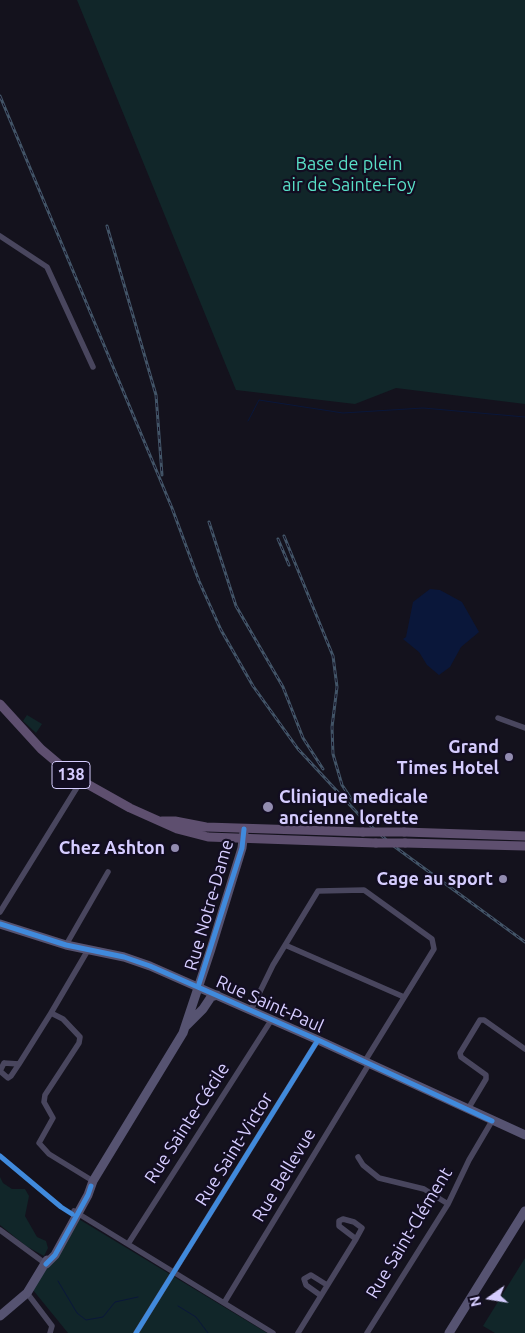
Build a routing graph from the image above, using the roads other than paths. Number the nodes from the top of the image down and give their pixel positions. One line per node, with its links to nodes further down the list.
1 (0, 236): 2 (street)
2 (93, 368)
3 (0, 704): 6 (main road, 138)
4 (498, 718): 5 (street)
5 (525, 728)
6 (81, 782): 7 (main road, 138); 13 (street)
7 (160, 821): 8 (main road); 10 (main road, 138)
8 (244, 829): 9 (main road, bridge); 10 (street, Rue Notre-Dame)
9 (525, 836)
10 (243, 840): 11 (main road, 138, bridge); 18 (street, Rue Notre-Dame)
11 (525, 846)
12 (108, 872): 15 (street)
13 (0, 912)
14 (0, 924): 15 (street, Rue Saint-Paul)
15 (66, 945): 17 (street, Rue Saint-Paul)
16 (285, 945): 20 (street); 20 (street, Rue Bellevue); 21 (street)
17 (88, 950): 18 (street, Rue Saint-Paul); 22 (street)
18 (198, 987): 19 (street, Rue Saint-Paul); 24 (street, Rue Notre-Dame)
19 (217, 995): 21 (street, Rue Saint-Paul); 24 (street)
20 (404, 997): 27 (street, Rue Bellevue)
21 (251, 1010): 23 (street, Rue Saint-Paul)
22 (51, 1013): 28 (street); 33 (street)
23 (272, 1019): 25 (street, Rue Saint-Paul); 39 (street, Rue Sainte-Cécile)
24 (184, 1028): 33 (street, Rue Notre-Dame)
25 (318, 1040): 27 (street, Rue Saint-Paul); 41 (street, Rue Saint-Victor)
26 (525, 1049): 29 (street)
27 (367, 1062): 29 (street, Rue Saint-Paul); 45 (street, Rue Bellevue)
28 (19, 1064)
29 (468, 1109): 30 (street, Rue Saint-Paul)
30 (492, 1121): 31 (street, Rue Saint-Paul); 34 (street, Rue Saint-Clément)
31 (525, 1135)
32 (358, 1157): 34 (street)
33 (92, 1183): 36 (street, Rue Notre-Dame)
34 (448, 1204): 51 (street, Rue Saint-Clément)
35 (525, 1211): 52 (street)
36 (76, 1212): 39 (street); 40 (street, Rue Notre-Dame)
37 (0, 1230): 40 (street)
38 (356, 1239): 42 (street)
39 (128, 1244): 41 (street)
40 (46, 1264): 43 (street, Rue Notre-Dame)
41 (174, 1273): 45 (street); 48 (street, Rue Saint-Victor)
42 (327, 1285): 44 (street); 44 (street)
43 (27, 1293): 46 (street, Rue Notre-Dame); 47 (street)
44 (320, 1296): 50 (street)
45 (224, 1303): 49 (street)
46 (0, 1316)
47 (50, 1333)
48 (136, 1333)
49 (273, 1333)
50 (298, 1333)
51 (367, 1333)
52 (449, 1333)

